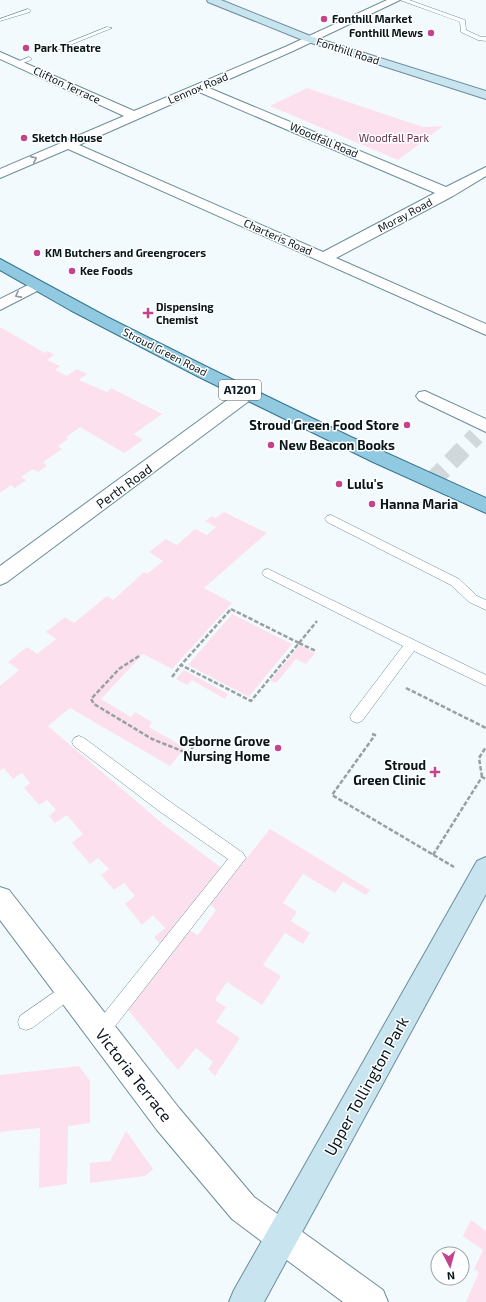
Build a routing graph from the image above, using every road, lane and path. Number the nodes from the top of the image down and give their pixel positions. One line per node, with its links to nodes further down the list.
1 (212, 0): 7 (street, Fonthill Road)
2 (394, 0): 7 (street, Lennox Road)
3 (403, 0): 8 (lane)
4 (28, 10): 5 (lane)
5 (2, 20)
6 (109, 28): 9 (lane)
7 (309, 39): 11 (street, Lennox Road); 12 (street, Fonthill Road)
8 (486, 39)
9 (53, 50)
10 (0, 54): 13 (street, Clifton Terrace)
11 (199, 88): 13 (street, Lennox Road); 17 (street, Woodfall Road)
12 (486, 95)
13 (134, 116): 14 (street, Lennox Road)
14 (69, 145): 16 (street, Lennox Road, one-way to 14); 18 (street, Charteris Road)
15 (486, 171): 17 (street, Moray Road)
16 (0, 174)
17 (448, 192): 18 (street, Moray Road)
18 (324, 258): 22 (street, Charteris Road)
19 (0, 264): 20 (main road, Stroud Green Road / A1201)
20 (36, 286): 21 (street, one-way to 21); 23 (main road, Stroud Green Road / A1201)
21 (0, 305)
22 (486, 330)
23 (247, 394): 26 (main road, Stroud Green Road / A1201); 29 (street, Perth Road)
24 (425, 396): 25 (street)
25 (483, 429)
26 (486, 506)
27 (331, 519): 31 (lane)
28 (268, 573): 30 (lane)
29 (0, 577)
30 (331, 604): 32 (path); 33 (lane)
31 (486, 605)
32 (299, 643): 34 (path); 36 (path); 36 (path)
33 (412, 644): 38 (lane); 39 (lane)
34 (316, 651)
35 (139, 656): 43 (path)
36 (181, 665): 37 (path)
37 (172, 677)
38 (386, 678): 40 (lane); 41 (path)
39 (486, 681)
40 (357, 718): 47 (path)
41 (486, 728)
42 (79, 742): 52 (lane)
43 (193, 746)
44 (486, 747): 45 (path)
45 (482, 777): 46 (path); 47 (path)
46 (486, 779)
47 (433, 855): 48 (path)
48 (482, 875): 53 (street, Upper Tollington Park)
49 (0, 899): 50 (street, Victoria Terrace)
50 (69, 990): 51 (lane); 52 (street, Victoria Terrace)
51 (26, 1022)
52 (100, 1032): 53 (street, Victoria Terrace)
53 (283, 1236): 54 (street, Upper Tollington Park); 55 (street, Victoria Terrace)
54 (246, 1302)
55 (371, 1302)

